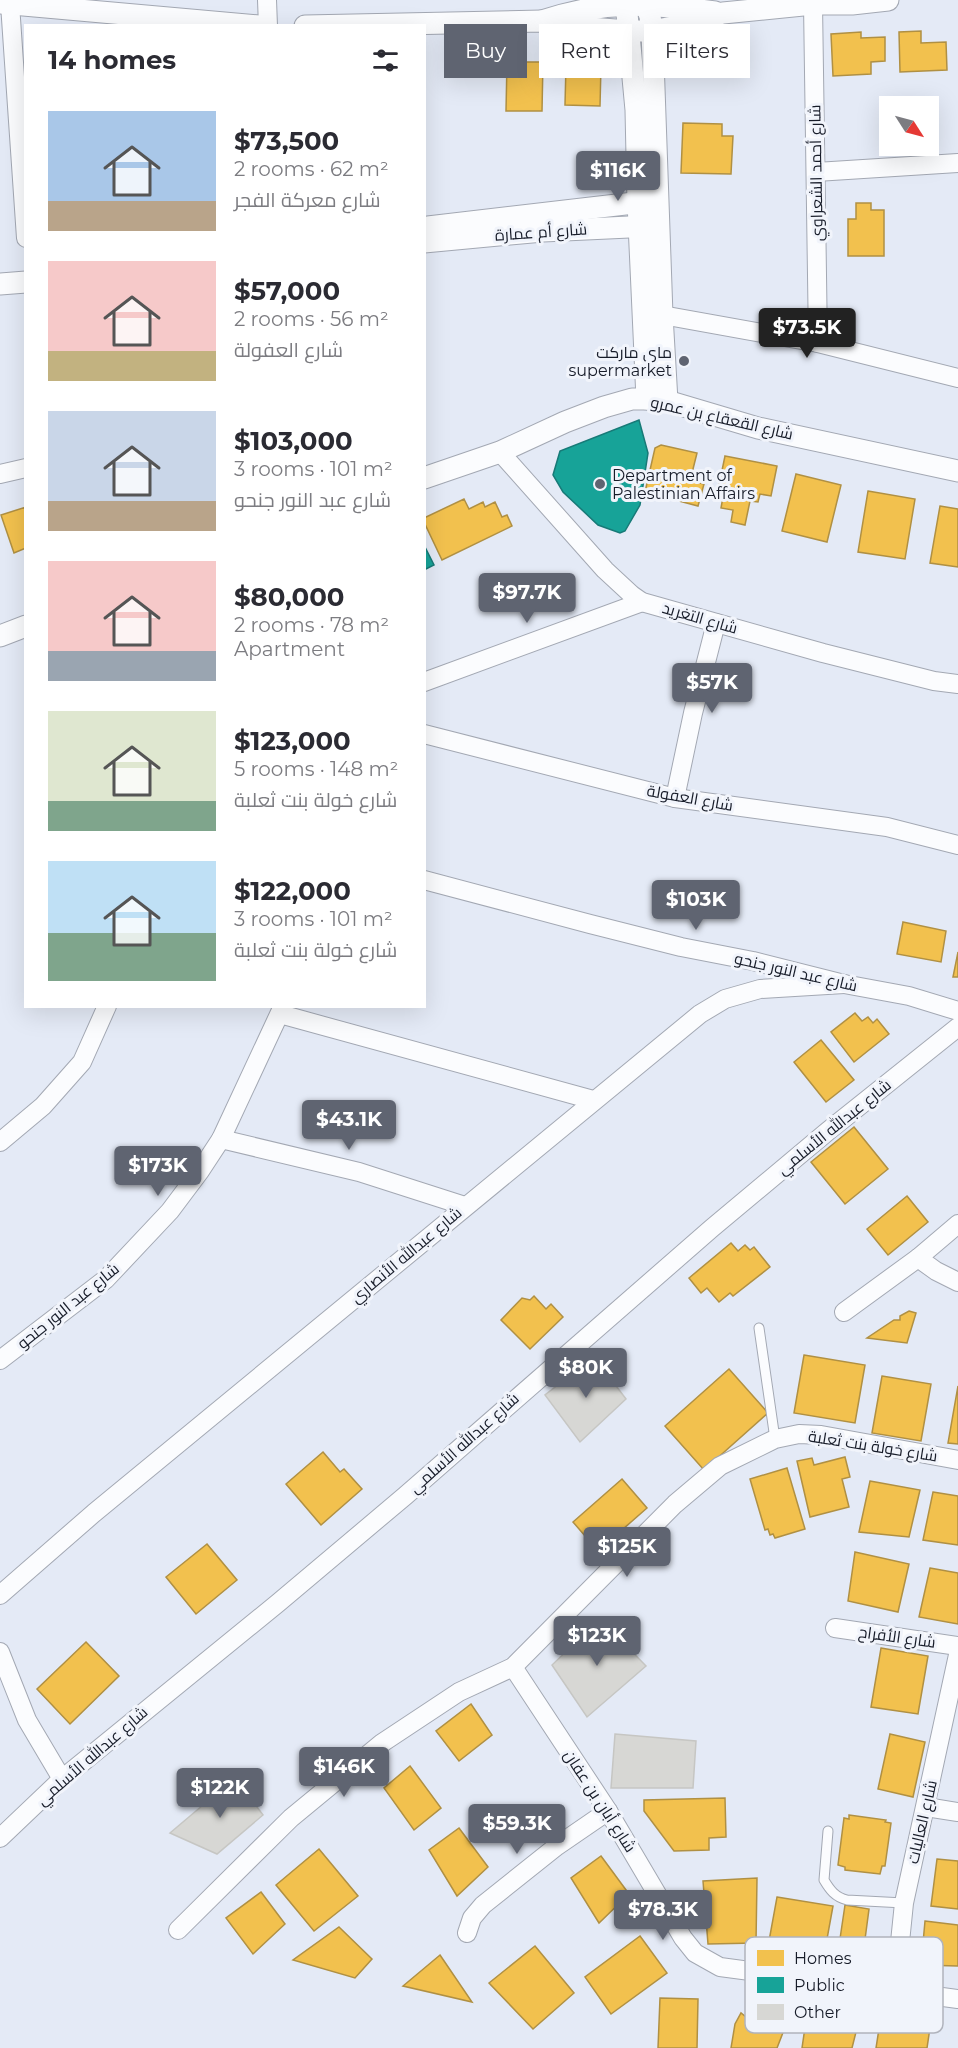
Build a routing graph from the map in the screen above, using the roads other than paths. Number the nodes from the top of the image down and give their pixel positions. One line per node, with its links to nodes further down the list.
1 (267, 0): 10 (street)
2 (888, 0): 6 (street)
3 (635, 1): 7 (street); 8 (street); 13 (street); 14 (street)
4 (5, 4): 9 (street); 21 (street)
5 (784, 4): 6 (street); 7 (street)
6 (813, 4): 19 (street, شارع أحمد الشعراوي)
7 (723, 13): 15 (street)
8 (542, 21): 11 (street); 12 (street)
9 (236, 24)
10 (268, 24)
11 (399, 24)
12 (554, 24)
13 (630, 24)
14 (651, 24)
15 (686, 24)
16 (632, 65): 20 (street)
17 (651, 78): 20 (street)
18 (958, 163): 19 (street)
19 (816, 172): 29 (street, شارع أحمد الشعراوي)
20 (648, 202): 22 (street); 24 (street, شارع أم عمارة)
21 (24, 216)
22 (649, 226): 24 (street, شارع أم عمارة); 28 (street); 31 (street)
23 (426, 227): 24 (street, شارع أم عمارة)
24 (454, 231): 25 (street, شارع أم عمارة)
25 (426, 241)
26 (24, 282): 27 (street)
27 (0, 285)
28 (662, 315): 29 (street); 31 (street)
29 (818, 343): 30 (street)
30 (958, 378)
31 (657, 400): 32 (street, شارع القعقاع بن عمرو); 34 (street, شارع القعقاع بن عمرو)
32 (500, 452): 36 (street, شارع القعقاع بن عمرو); 37 (street, شارع التغريد)
33 (24, 468): 35 (street)
34 (958, 471)
35 (0, 474)
36 (426, 477)
37 (642, 602): 38 (street, شارع التغريد); 41 (street)
38 (716, 623): 42 (street, شارع التغريد); 44 (street)
39 (24, 627): 40 (street)
40 (0, 636)
41 (426, 681)
42 (958, 684)
43 (426, 735): 44 (street, شارع العفولة)
44 (675, 798): 45 (street, شارع العفولة)
45 (958, 845)
46 (426, 881): 47 (street, شارع عبد النور جنحو)
47 (844, 984): 50 (street, شارع عبد النور جنحو); 52 (street, شارع عبدالله الأنصاري)
48 (106, 1008): 54 (street)
49 (282, 1010): 52 (street); 53 (street, شارع عبد النور جنحو)
50 (958, 1011)
51 (958, 1027): 70 (street, شارع عبدالله الأسلمي)
52 (593, 1100): 55 (street, شارع عبدالله الأنصاري)
53 (220, 1139): 55 (street); 61 (street, شارع عبد النور جنحو)
54 (0, 1142)
55 (465, 1206): 64 (street, شارع عبدالله الأنصاري)
56 (958, 1224): 57 (street)
57 (918, 1258): 58 (street); 59 (street)
58 (958, 1281)
59 (844, 1312)
60 (759, 1328): 62 (lane)
61 (0, 1360)
62 (775, 1439): 63 (street, شارع خولة بنت ثعلبة); 69 (street, شارع خولة بنت ثعلبة)
63 (958, 1460)
64 (0, 1595)
65 (835, 1628): 66 (street, شارع الأفراح)
66 (958, 1646)
67 (0, 1652): 70 (street)
68 (958, 1655): 71 (street, شارع العاليات)
69 (513, 1667): 72 (street, شارع أبان بن عفان); 77 (street, شارع خولة بنت ثعلبة)
70 (62, 1779): 75 (street, شارع عبدالله الأسلمي)
71 (926, 1807): 73 (street); 76 (street, شارع العاليات)
72 (608, 1811): 78 (street); 80 (street, شارع أبان بن عفان)
73 (958, 1812)
74 (828, 1831): 76 (lane)
75 (0, 1838)
76 (904, 1903): 79 (street, شارع العاليات)
77 (178, 1930)
78 (466, 1933)
79 (901, 1937)
80 (745, 1971)
81 (943, 1997): 82 (street, شارع أبان بن عفان)
82 (958, 1999)

